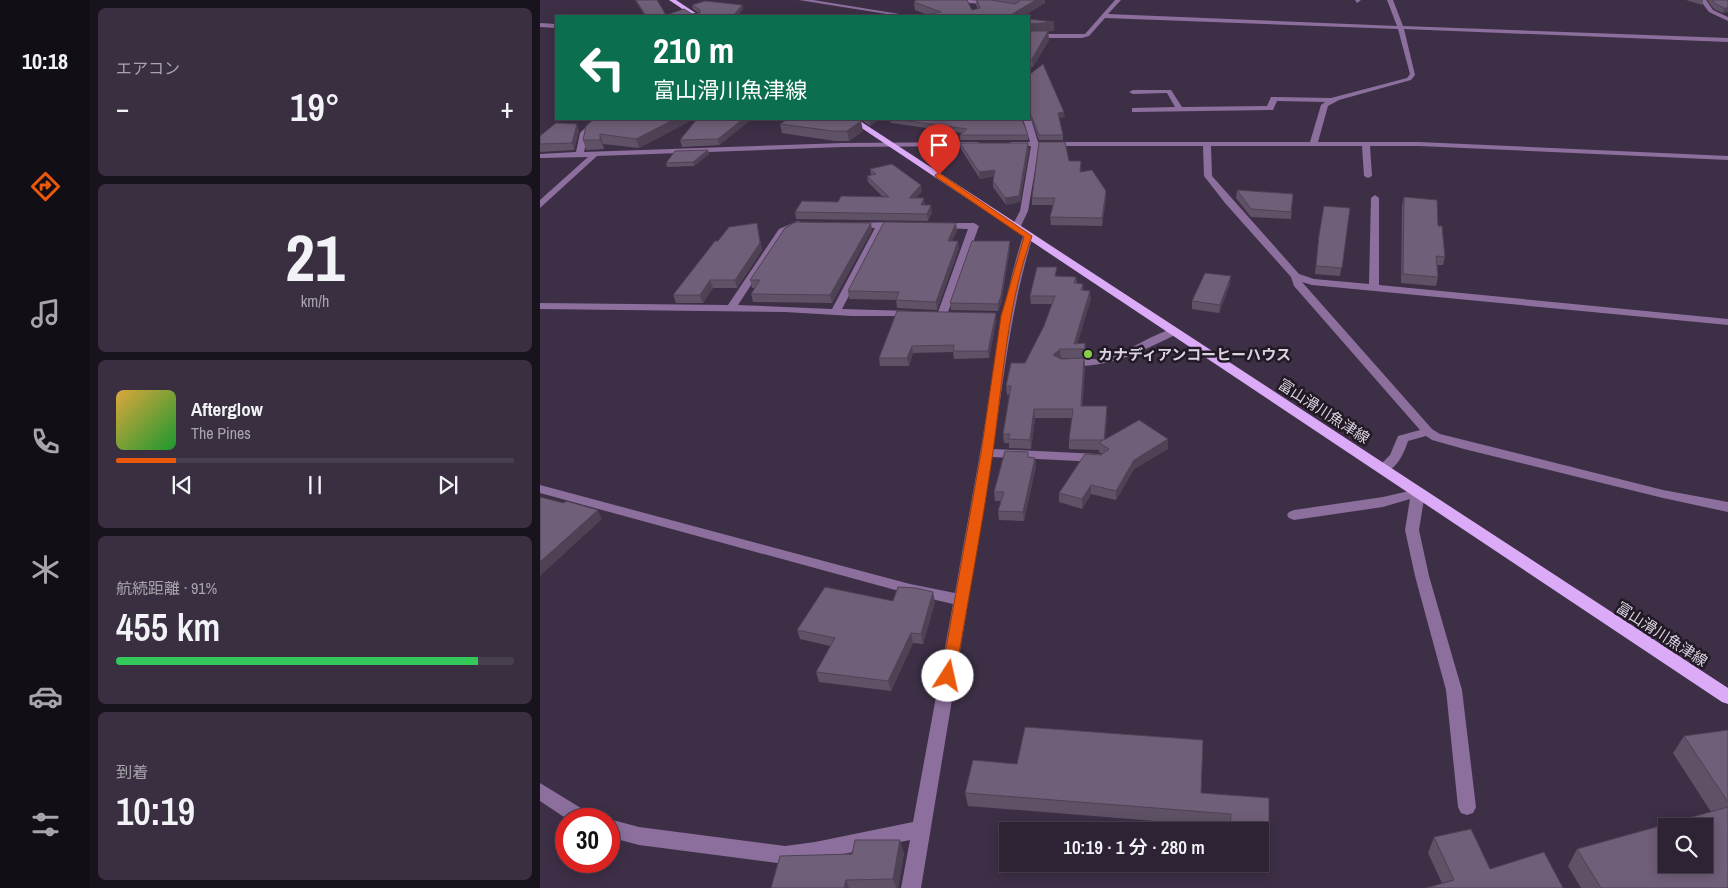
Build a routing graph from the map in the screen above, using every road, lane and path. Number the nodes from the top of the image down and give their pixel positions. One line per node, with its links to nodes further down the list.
1 (672, 0): 9 (main road)
2 (802, 0): 10 (street)
3 (1118, 0): 11 (street)
4 (1390, 0): 15 (street)
5 (1703, 0): 12 (street)
6 (969, 1): 7 (street); 8 (street)
7 (995, 4)
8 (973, 9)
9 (695, 15)
10 (902, 15)
11 (1102, 16): 15 (street); 16 (street)
12 (1728, 20)
13 (540, 26): 14 (street)
14 (555, 26)
15 (1401, 28): 17 (street); 19 (street)
16 (1030, 36)
17 (1728, 40)
18 (1134, 92): 20 (street)
19 (1332, 100): 20 (street); 30 (street)
20 (1180, 109): 21 (street)
21 (1135, 110)
22 (854, 120): 28 (main road, 富山滑川魚津線)
23 (1028, 120): 27 (street)
24 (593, 125): 32 (street)
25 (988, 144): 28 (street)
26 (1007, 144): 27 (street)
27 (1036, 144): 29 (street); 44 (street)
28 (894, 145): 33 (street); 44 (main road, 富山滑川魚津線)
29 (1207, 145): 30 (street); 46 (street)
30 (1313, 145): 31 (street)
31 (1366, 145): 35 (street); 36 (street)
32 (579, 155): 33 (street); 34 (street)
33 (594, 155): 38 (street)
34 (540, 156)
35 (1728, 158)
36 (1368, 176)
37 (1375, 198): 47 (street)
38 (540, 205)
39 (805, 224): 49 (street)
40 (843, 225): 41 (street)
41 (881, 225): 42 (street); 50 (street)
42 (909, 225)
43 (928, 226): 50 (street)
44 (1016, 228): 45 (main road, 富山滑川魚津線)
45 (1028, 236): 52 (main road, 富山滑川魚津線); 55 (street)
46 (1296, 276): 47 (street); 54 (street)
47 (1374, 288): 51 (street)
48 (540, 306): 49 (street)
49 (730, 308): 50 (street)
50 (835, 312)
51 (1728, 322)
52 (1173, 332): 53 (street); 57 (main road, 富山滑川魚津線)
53 (1061, 363)
54 (1428, 432): 57 (street); 60 (street)
55 (987, 453): 56 (street); 62 (street)
56 (1101, 458)
57 (1382, 469): 59 (main road, 富山滑川魚津線)
58 (540, 489): 62 (street)
59 (1418, 493): 61 (street); 63 (main road, 富山滑川魚津線); 65 (street)
60 (1728, 507)
61 (1294, 515)
62 (962, 600): 67 (street)
63 (1728, 697)
64 (540, 791): 66 (street)
65 (1467, 807)
66 (566, 808)
67 (921, 829): 68 (street); 69 (street)
68 (620, 831)
69 (911, 888)

